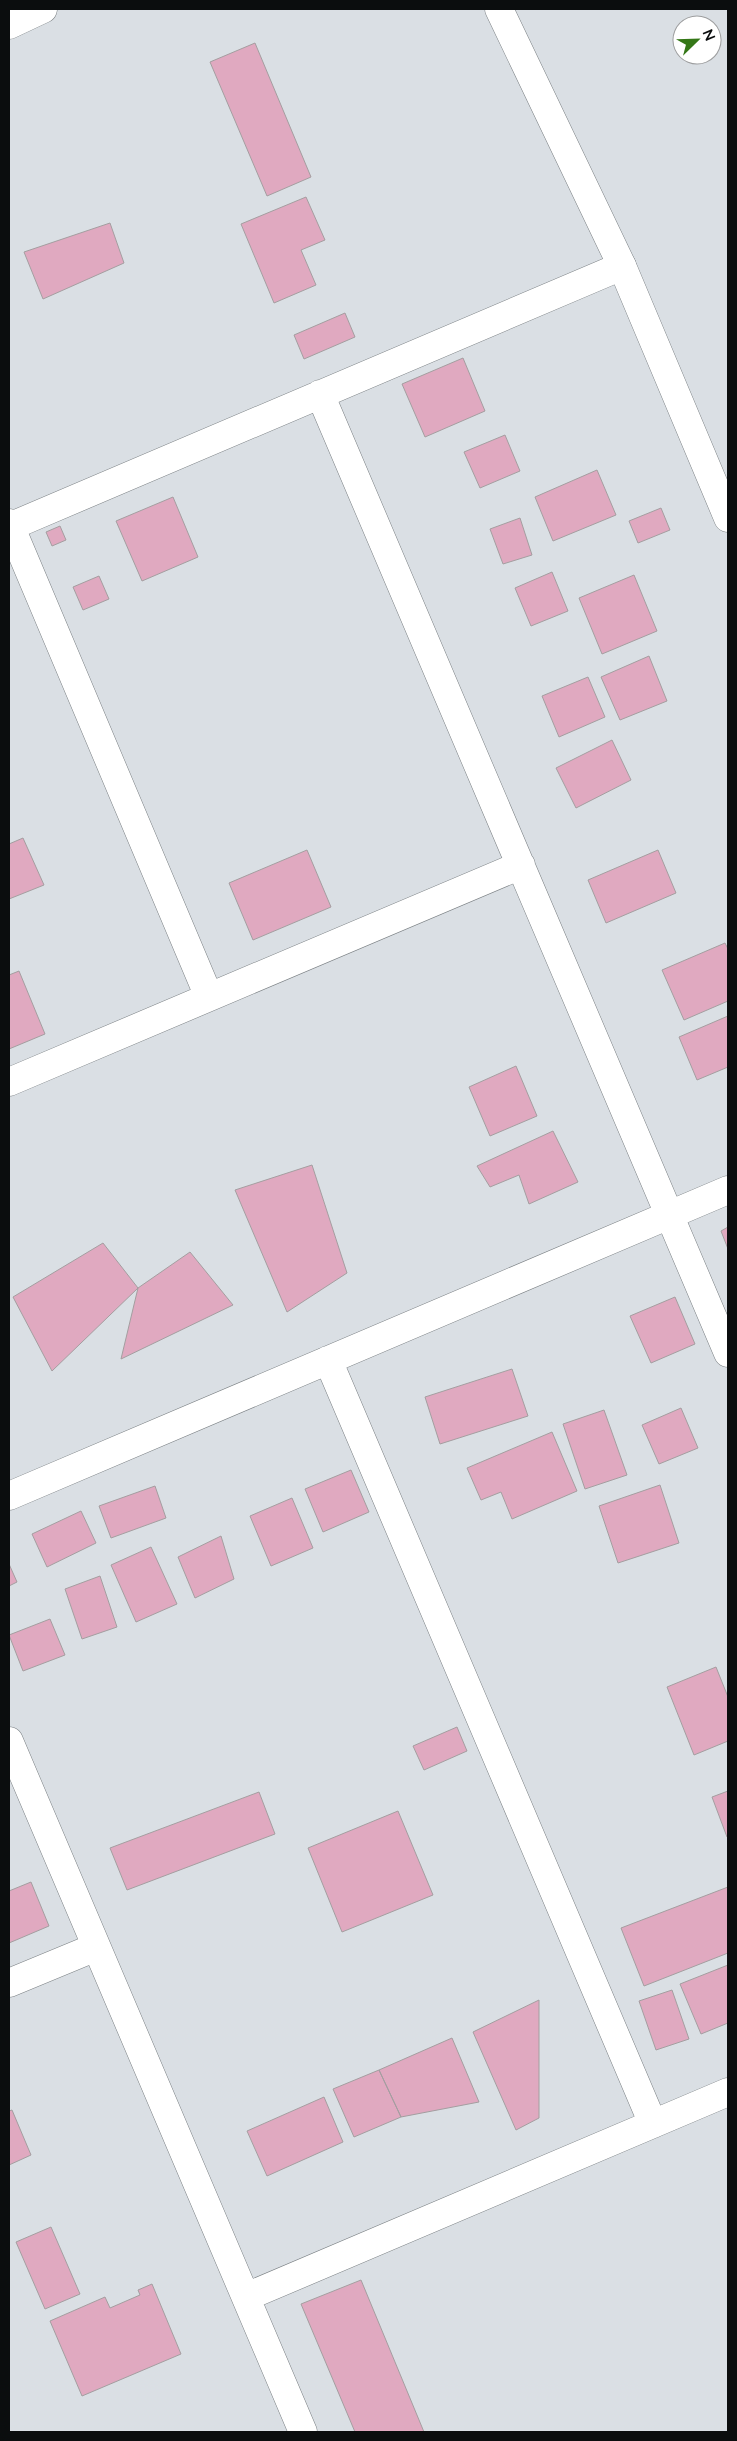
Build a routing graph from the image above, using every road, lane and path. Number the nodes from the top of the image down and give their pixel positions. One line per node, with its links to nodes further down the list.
1 (43, 9): 3 (street)
2 (499, 9): 4 (street)
3 (9, 25)
4 (622, 266): 5 (street); 6 (street)
5 (320, 394): 7 (street); 8 (street)
6 (728, 518)
7 (9, 525): 9 (street)
8 (521, 865): 9 (street); 12 (street)
9 (209, 997): 10 (street)
10 (9, 1082)
11 (728, 1190): 12 (street)
12 (669, 1215): 13 (street); 14 (street)
13 (728, 1354)
14 (328, 1360): 15 (street); 20 (street)
15 (9, 1496)
16 (9, 1741): 17 (street)
17 (96, 1947): 18 (street); 21 (street)
18 (9, 1983)
19 (728, 2092): 20 (street)
20 (653, 2124): 21 (street)
21 (246, 2297): 22 (street)
22 (303, 2432)

